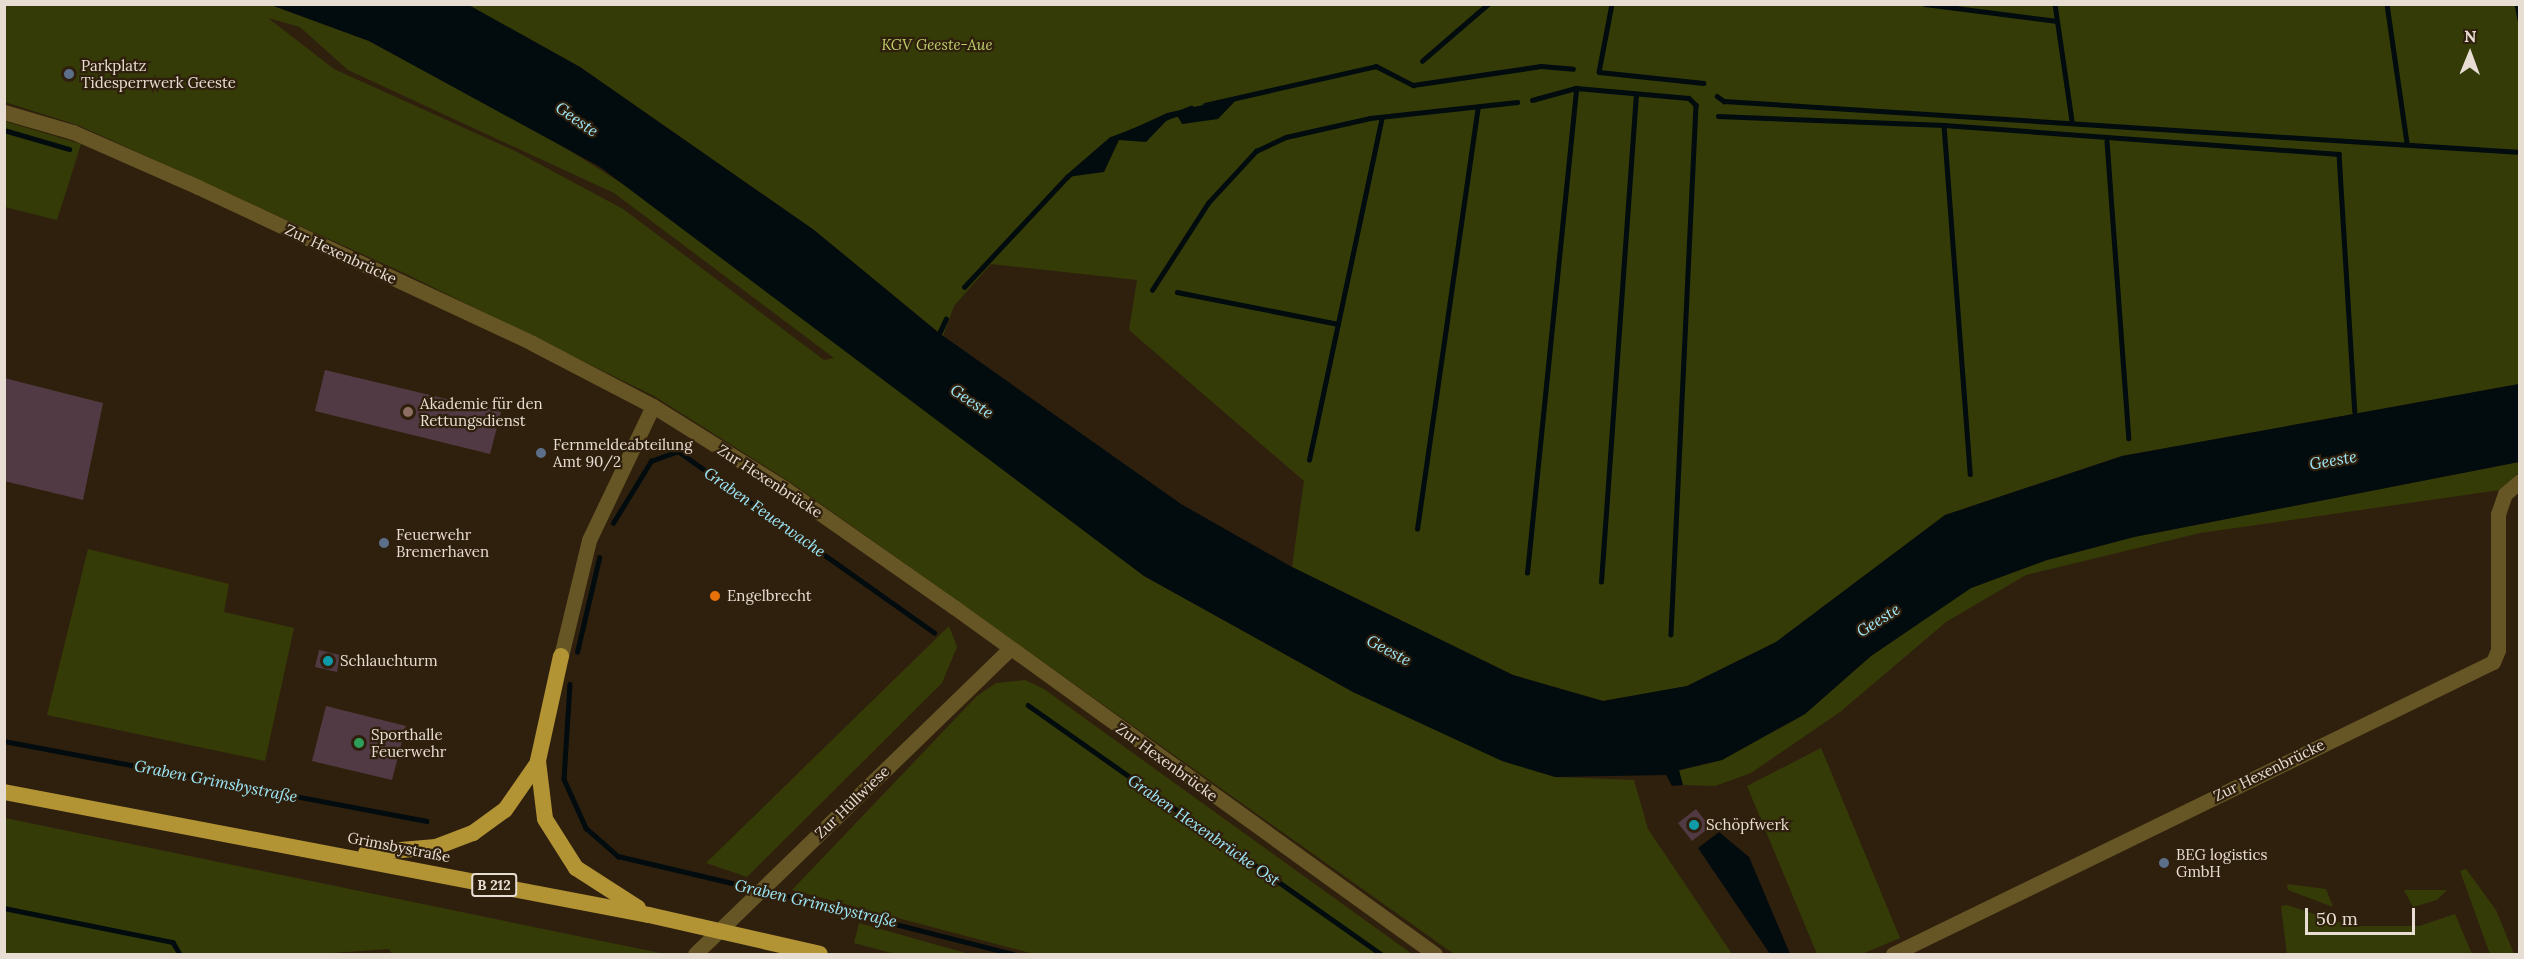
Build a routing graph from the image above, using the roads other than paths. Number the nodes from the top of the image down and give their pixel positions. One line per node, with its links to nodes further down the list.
1 (4, 112): 2 (street, Zur Hexenbrücke)
2 (653, 406): 4 (street, Zur Hexenbrücke); 5 (street)
3 (2520, 481): 13 (street, Zur Hexenbrücke)
4 (1010, 650): 10 (street, Zur Hüllwiese); 12 (street, Zur Hexenbrücke)
5 (561, 656): 6 (highway)
6 (538, 761): 8 (highway); 9 (highway)
7 (4, 792): 8 (highway, Grimsbystraße / B 212)
8 (338, 854): 9 (highway, Grimsbystraße / B 212)
9 (649, 915): 11 (highway, Grimsbystraße / B 212)
10 (695, 954)
11 (820, 954)
12 (1435, 954)
13 (1893, 954)

